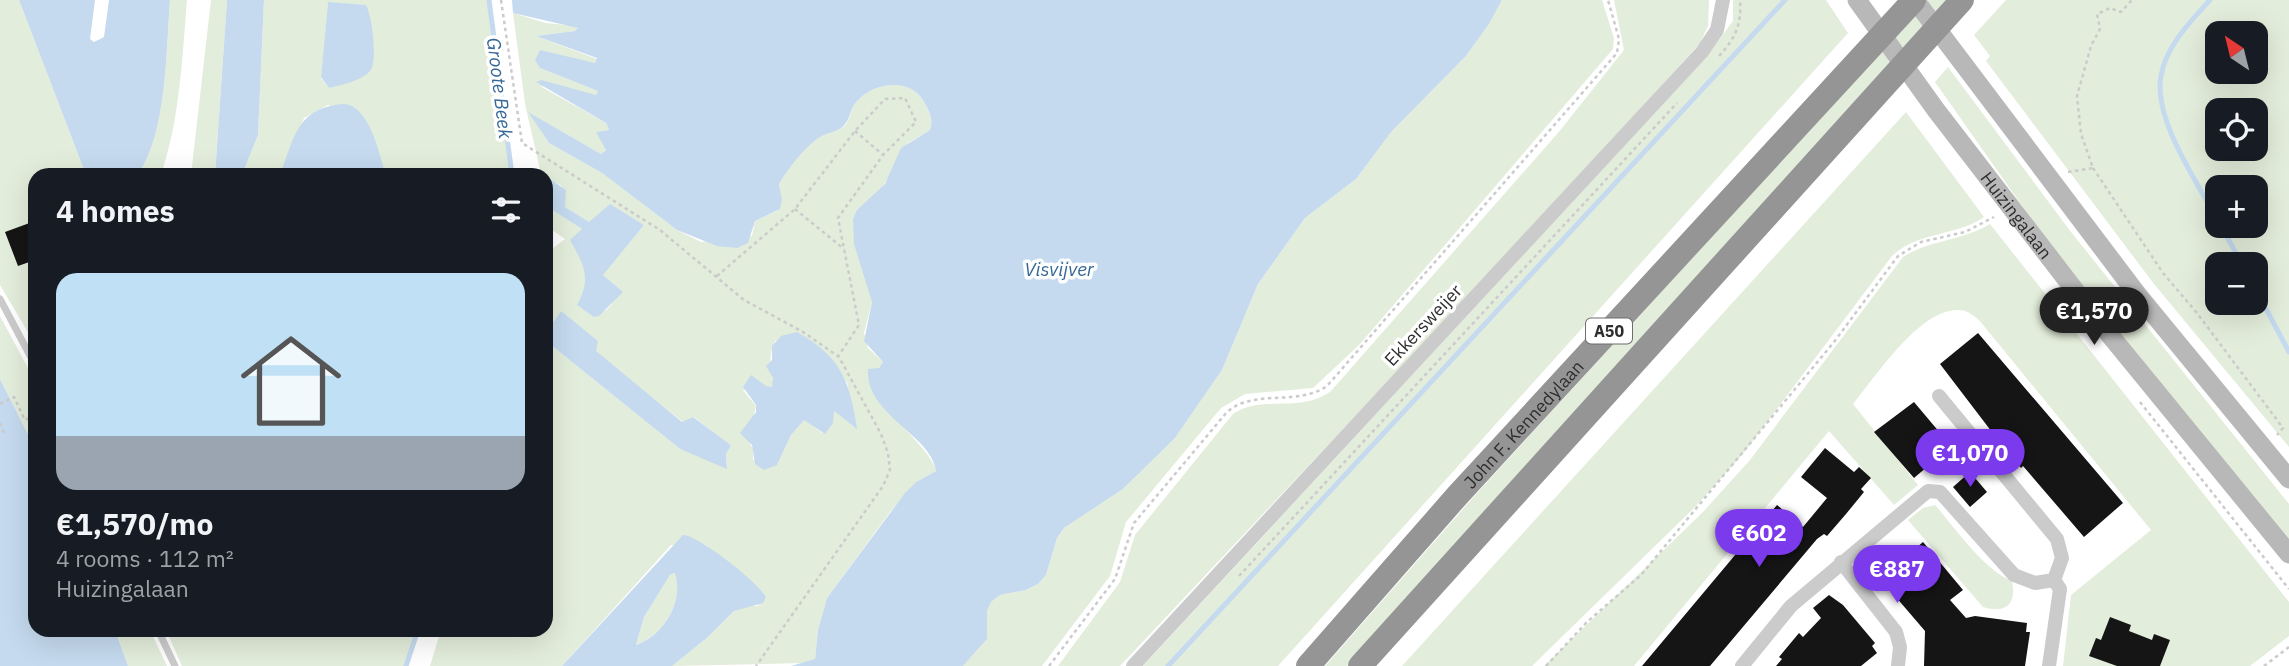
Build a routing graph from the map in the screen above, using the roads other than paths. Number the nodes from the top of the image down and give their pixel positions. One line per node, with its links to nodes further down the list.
1 (1723, 0): 15 (street, Ekkersweijer)
2 (1857, 0): 9 (main road, Huizingalaan)
3 (1915, 0): 8 (main road); 16 (highway, John F. Kennedylaan / A50)
4 (1962, 0): 12 (highway, A50)
5 (0, 299): 6 (lane)
6 (28, 352)
7 (1939, 396): 11 (street)
8 (2289, 480)
9 (2289, 554)
10 (1841, 562): 11 (street); 19 (street); 20 (street)
11 (2054, 580): 21 (street)
12 (1427, 591): 17 (highway, A50); 18 (highway)
13 (161, 637): 14 (lane)
14 (175, 666)
15 (1132, 666)
16 (1308, 666)
17 (1360, 666)
18 (1368, 666)
19 (1742, 666)
20 (1898, 666)
21 (2049, 666)

